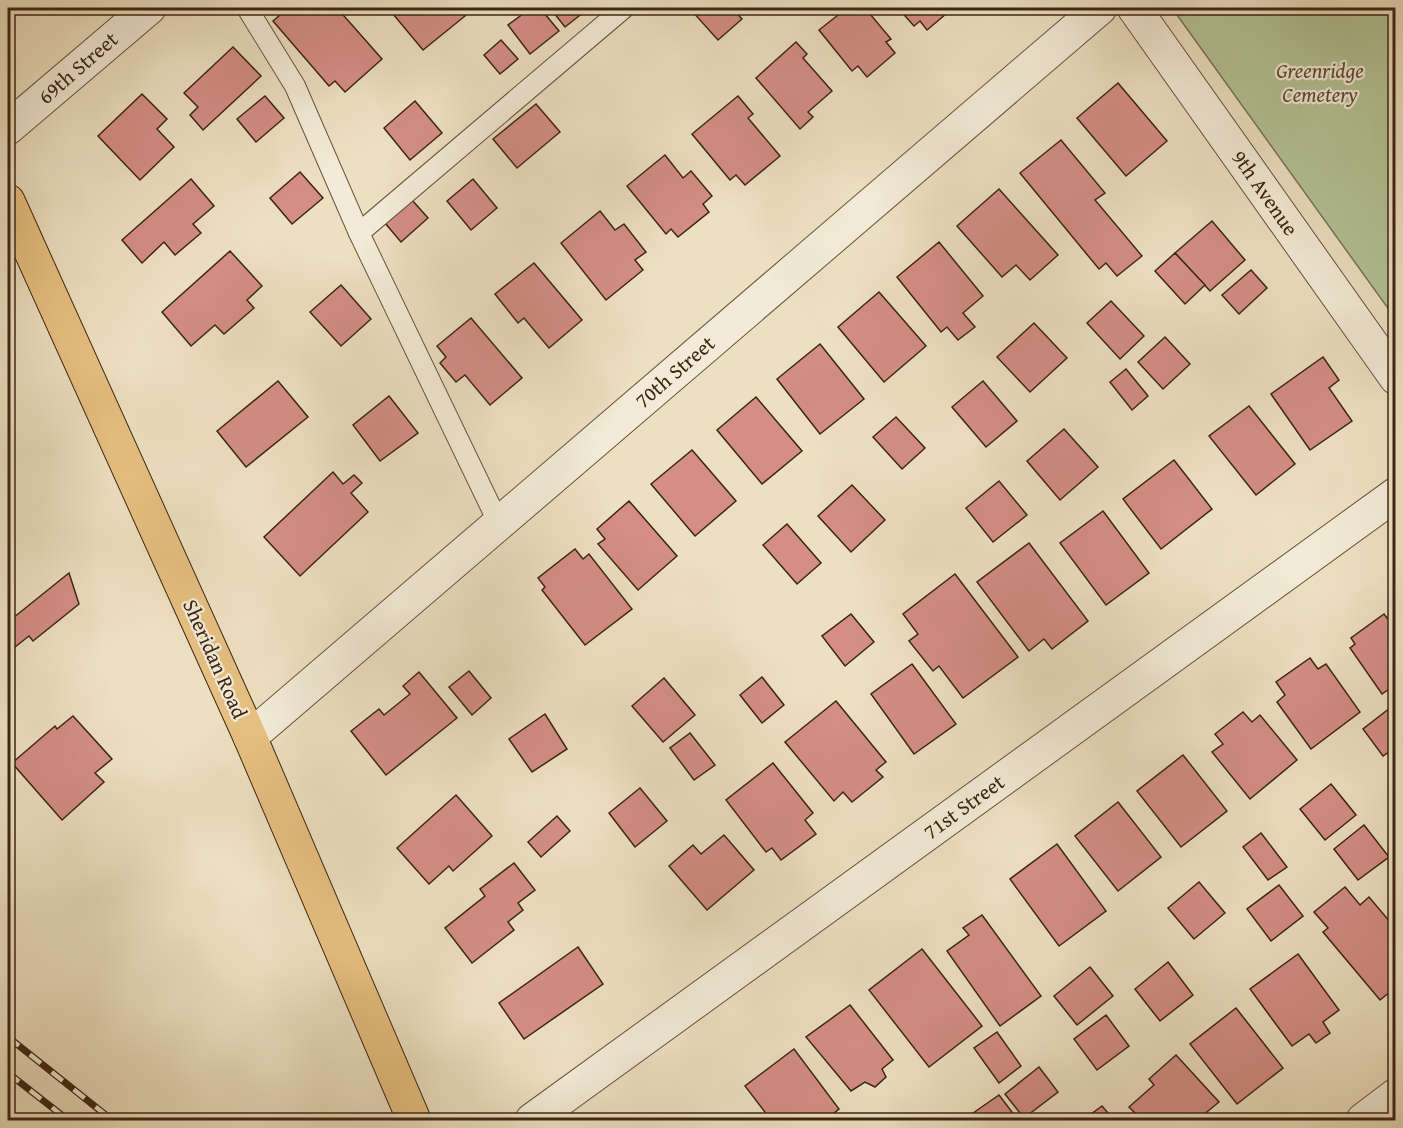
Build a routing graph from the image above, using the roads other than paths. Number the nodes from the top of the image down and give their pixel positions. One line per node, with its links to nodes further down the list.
1 (149, 8): 6 (street, 69th Street)
2 (247, 8): 8 (lane)
3 (624, 8): 8 (lane)
4 (1100, 8): 11 (street, 70th Street)
5 (1134, 8): 9 (street, 9th Avenue)
6 (8, 128)
7 (8, 201): 12 (main road, Sheridan Road)
8 (360, 233): 11 (lane)
9 (1395, 378)
10 (1395, 494): 15 (street, 71st Street)
11 (499, 524): 12 (street, 70th Street)
12 (250, 737): 14 (main road, Sheridan Road)
13 (1395, 1095): 16 (street)
14 (414, 1120)
15 (532, 1120)
16 (1363, 1120)

